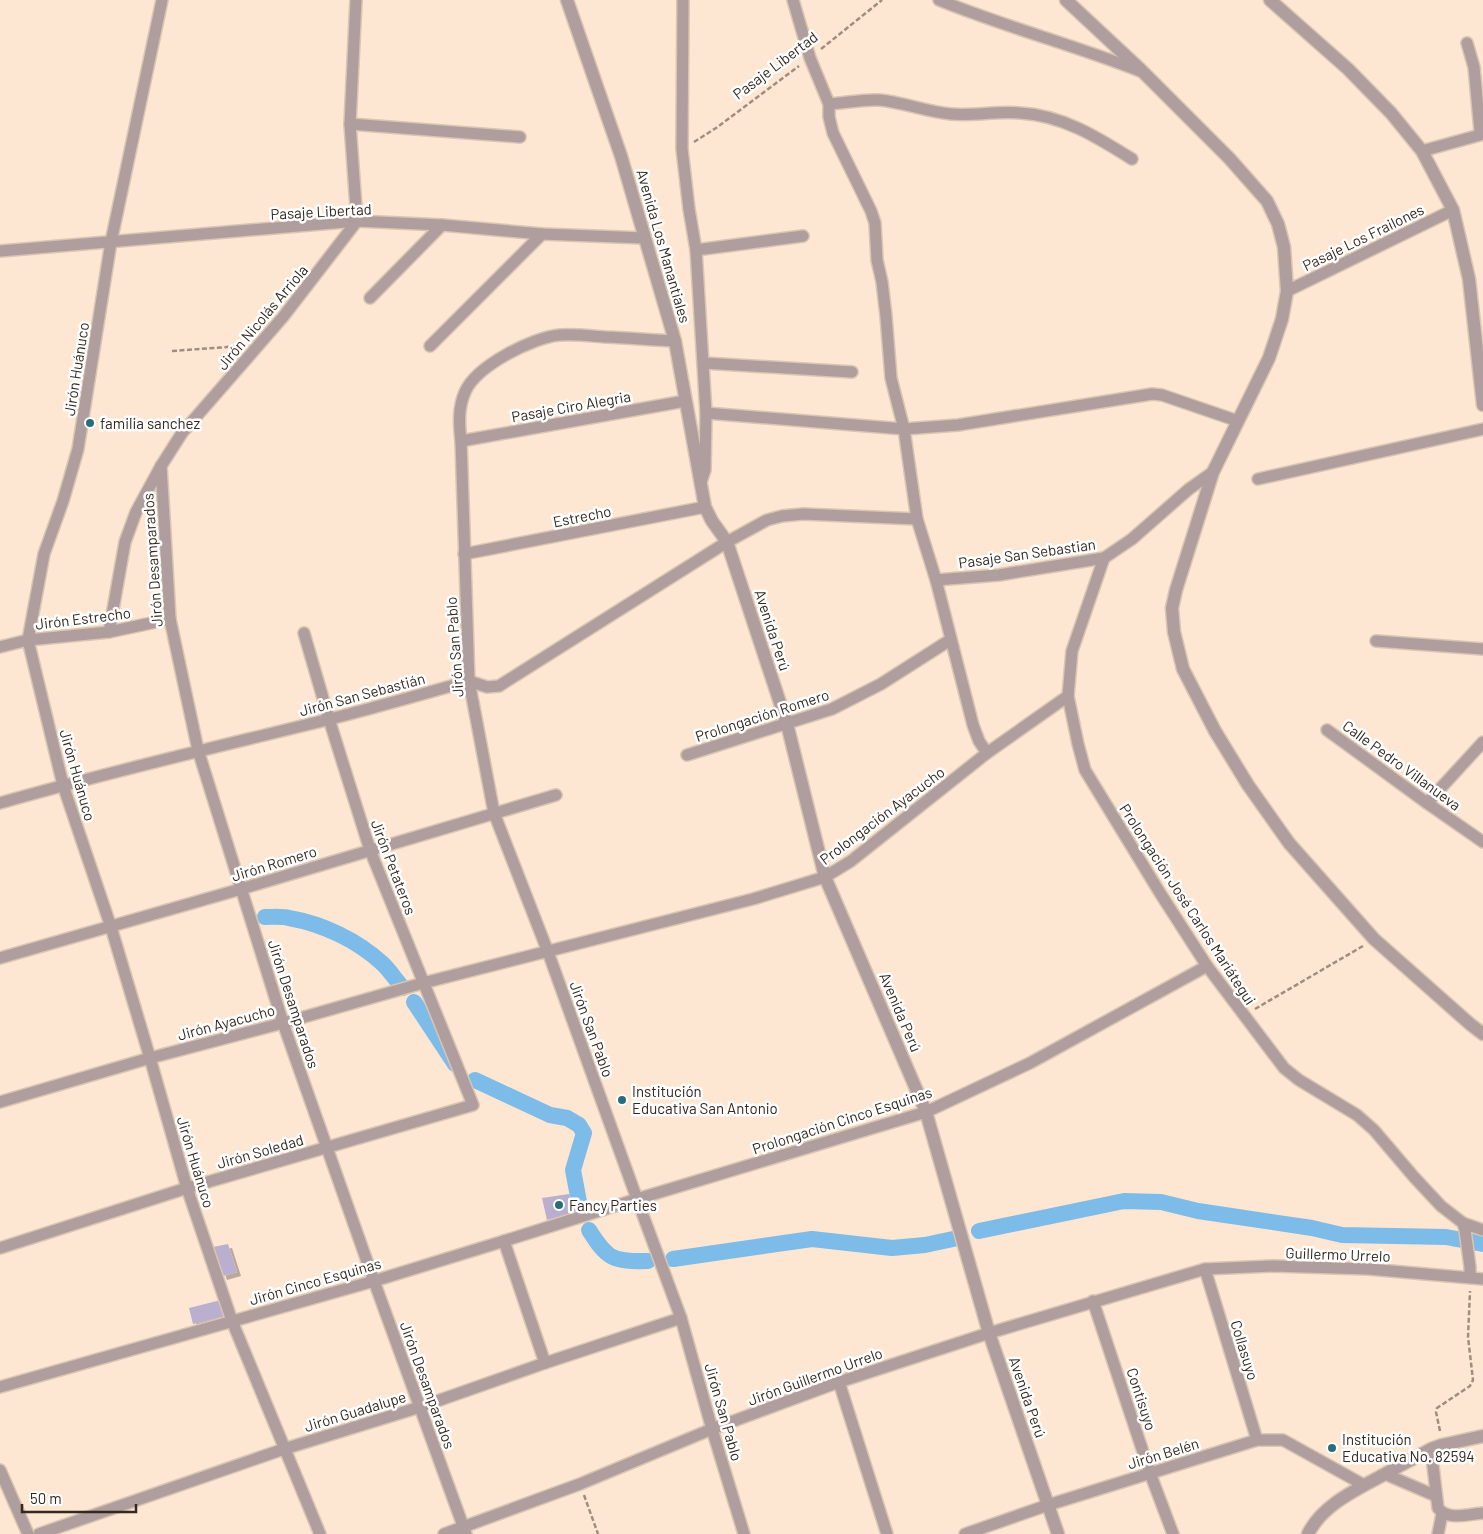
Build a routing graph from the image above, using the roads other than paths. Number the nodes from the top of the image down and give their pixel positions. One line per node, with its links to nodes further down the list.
1 (162, 0): 22 (street, Jirón Huánuco)
2 (356, 0): 12 (street)
3 (567, 0): 21 (street, Avenida Los Manantiales)
4 (683, 0): 23 (street)
5 (793, 0): 11 (street)
6 (939, 0): 10 (street)
7 (1066, 0): 10 (street)
8 (1270, 0): 14 (street)
9 (1466, 43): 14 (street)
10 (1142, 71): 25 (street)
11 (829, 104): 15 (street); 35 (street)
12 (350, 124): 13 (street); 17 (street)
13 (520, 137)
14 (1422, 151): 16 (street)
15 (1132, 159)
16 (1453, 210): 25 (street, Pasaje Los Frailones); 32 (street)
17 (357, 221): 18 (street, Pasaje Libertad); 22 (street, Pasaje Libertad); 38 (street, Jirón Nicolás Arriola)
18 (442, 225): 19 (street, Pasaje Libertad); 26 (street)
19 (542, 234): 21 (street, Pasaje Libertad); 28 (street)
20 (803, 236): 23 (street)
21 (644, 238): 27 (street, Avenida Los Manantiales)
22 (112, 242): 24 (street, Pasaje Libertad); 51 (street, Jirón Huánuco)
23 (696, 250): 29 (street)
24 (0, 252)
25 (1287, 290): 34 (street)
26 (370, 298)
27 (675, 341): 31 (street, Avenida Los Manantiales); 37 (street, Jirón San Pablo)
28 (430, 346)
29 (704, 363): 30 (street); 33 (street)
30 (852, 372)
31 (685, 401): 37 (street, Pasaje Ciro Alegria); 41 (street, Avenida Los Manantiales)
32 (1483, 406)
33 (706, 413): 35 (street); 41 (street)
34 (1238, 421): 35 (street); 39 (street)
35 (904, 429): 43 (street)
36 (1483, 429): 40 (street)
37 (461, 441): 45 (street, Jirón San Pablo)
38 (161, 466): 48 (street, Jirón Desamparados); 49 (street, Jirón Nicolás Arriola)
39 (1213, 472): 46 (street, Pasaje San Sebastian); 80 (street)
40 (1258, 479)
41 (700, 482): 42 (street, Avenida Los Manantiales)
42 (706, 507): 44 (street, Avenida Perú); 45 (street, Estrecho)
43 (917, 519): 44 (street, Jirón San Sebastián); 47 (street)
44 (727, 542): 56 (street, Jirón San Sebastián); 59 (street, Avenida Perú)
45 (464, 554): 56 (street, Jirón San Pablo)
46 (1104, 558): 47 (street, Pasaje San Sebastian); 57 (street, Prolongación José Carlos Mariátegui)
47 (936, 580): 52 (street)
48 (170, 619): 49 (street, Jirón Estrecho); 62 (street, Jirón Desamparados)
49 (109, 632): 51 (street, Jirón Estrecho)
50 (304, 633): 58 (street, Jirón Petateros)
51 (28, 640): 54 (street, Jirón Estrecho); 65 (street, Jirón Huánuco)
52 (950, 640): 59 (street, Prolongación Romero); 63 (street)
53 (1376, 641): 55 (street)
54 (0, 646)
55 (1483, 649)
56 (469, 681): 58 (street, Jirón San Sebastián); 69 (street, Jirón San Pablo)
57 (1068, 696): 63 (street, Prolongación Ayacucho); 77 (street, Prolongación José Carlos Mariátegui)
58 (329, 719): 62 (street, Jirón San Sebastián); 71 (street, Jirón Petateros)
59 (787, 724): 64 (street, Prolongación Romero); 72 (street, Avenida Perú)
60 (1327, 730): 68 (street, Calle Pedro Villanueva)
61 (1483, 742): 68 (street)
62 (198, 750): 65 (street, Jirón San Sebastián); 73 (street, Jirón Desamparados)
63 (987, 753): 72 (street, Prolongación Ayacucho)
64 (687, 755)
65 (63, 785): 67 (street, Jirón San Sebastián); 74 (street, Jirón Huánuco)
66 (556, 795): 69 (street, Jirón Romero)
67 (0, 803)
68 (1427, 803): 70 (street, Calle Pedro Villanueva)
69 (494, 813): 71 (street, Jirón Romero); 75 (street, Jirón San Pablo)
70 (1483, 842)
71 (370, 850): 73 (street, Jirón Romero); 78 (street, Jirón Petateros)
72 (825, 877): 75 (street, Prolongación Ayacucho); 84 (street, Avenida Perú)
73 (241, 889): 74 (street, Jirón Romero); 79 (street, Jirón Desamparados)
74 (111, 927): 76 (street, Jirón Romero); 81 (street, Jirón Huánuco)
75 (548, 952): 78 (street, Jirón Ayacucho); 87 (street, Jirón San Pablo)
76 (0, 958)
77 (1207, 966): 84 (street, Prolongación Cinco Esquinas); 88 (street, Prolongación José Carlos Mariátegui)
78 (423, 983): 79 (street, Jirón Ayacucho); 83 (street, Jirón Petateros)
79 (283, 1023): 81 (street, Jirón Ayacucho); 85 (street, Jirón Desamparados)
80 (1483, 1034)
81 (150, 1058): 82 (street, Jirón Ayacucho); 86 (street, Jirón Huánuco)
82 (0, 1102)
83 (473, 1105): 85 (street, Jirón Soledad)
84 (926, 1112): 87 (street, Prolongación Cinco Esquinas); 99 (street, Avenida Perú)
85 (326, 1148): 86 (street, Jirón Soledad); 95 (street, Jirón Desamparados)
86 (186, 1188): 91 (street, Jirón Soledad); 98 (street, Jirón Huánuco)
87 (637, 1199): 90 (street, Jirón Cinco Esquinas); 97 (street, Jirón San Pablo)
88 (1464, 1226): 89 (street, Prolongación José Carlos Mariátegui); 93 (street)
89 (1483, 1230)
90 (504, 1242): 95 (street, Jirón Cinco Esquinas); 100 (street)
91 (0, 1248)
92 (1205, 1269): 93 (street, Guillermo Urrelo); 96 (street, Jirón Guillermo Urrelo); 106 (street, Collasuyo)
93 (1470, 1272): 94 (street, Guillermo Urrelo)
94 (1483, 1278)
95 (374, 1280): 98 (street, Jirón Cinco Esquinas); 103 (street, Jirón Desamparados)
96 (1093, 1301): 99 (street, Jirón Guillermo Urrelo); 110 (street, Contisuyo)
97 (681, 1318): 100 (street, Jirón Guadalupe); 104 (street, Jirón San Pablo)
98 (232, 1320): 102 (street, Jirón Cinco Esquinas); 108 (street, Jirón Huánuco)
99 (989, 1333): 101 (street, Jirón Guillermo Urrelo); 114 (street, Avenida Perú)
100 (545, 1363): 103 (street, Jirón Guadalupe)
101 (839, 1382): 104 (street, Jirón Guillermo Urrelo); 123 (street)
102 (0, 1387)
103 (420, 1407): 108 (street, Jirón Guadalupe); 117 (street, Jirón Desamparados)
104 (712, 1429): 117 (street, Jirón Guillermo Urrelo); 122 (street, Jirón San Pablo)
105 (1483, 1436): 107 (street)
106 (1257, 1440): 110 (street, Jirón Belén); 112 (street, Jirón Belén)
107 (1437, 1447): 111 (street); 113 (street)
108 (284, 1449): 119 (street, Jirón Guadalupe); 120 (street, Jirón Huánuco)
109 (0, 1470): 118 (street)
110 (1150, 1473): 114 (street, Jirón Belén); 126 (street, Contisuyo)
111 (1384, 1474): 112 (street); 113 (street)
112 (1364, 1485): 127 (street)
113 (1436, 1496): 116 (street)
114 (1048, 1506): 124 (street, Jirón Belén); 125 (street, Avenida Perú)
115 (1483, 1513): 116 (street)
116 (1442, 1514): 128 (street)
117 (465, 1530): 121 (street, Jirón Guillermo Urrelo)
118 (28, 1534)
119 (39, 1534)
120 (320, 1534)
121 (444, 1534)
122 (744, 1534)
123 (887, 1534)
124 (965, 1534)
125 (1058, 1534)
126 (1173, 1534)
127 (1308, 1534)
128 (1438, 1534)

